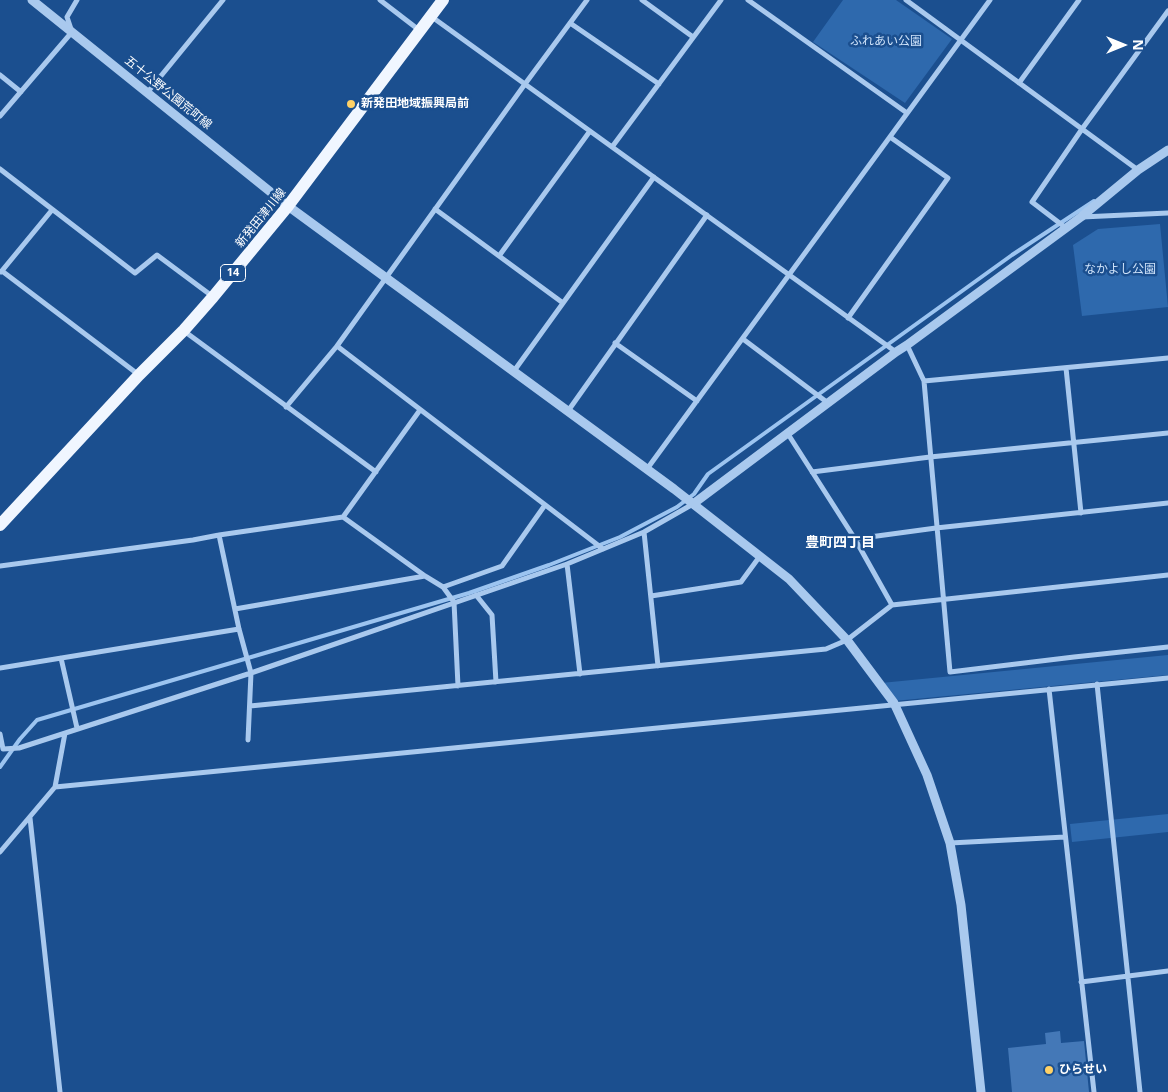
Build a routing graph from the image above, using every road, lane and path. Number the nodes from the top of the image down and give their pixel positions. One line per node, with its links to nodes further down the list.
1 (32, 0): 17 (street, 五十公野公園荒町線)
2 (77, 0): 17 (street)
3 (223, 0): 25 (street)
4 (380, 0): 16 (street)
5 (443, 0): 14 (main road, 新発田津川線 / 14)
6 (588, 0): 15 (street)
7 (642, 0): 18 (street)
8 (721, 0): 18 (street)
9 (748, 0): 26 (street)
10 (906, 0): 19 (street)
11 (990, 0): 19 (street)
12 (1079, 0): 21 (street)
13 (1168, 11): 28 (street)
14 (432, 16): 16 (main road, 新発田津川線 / 14); 22 (street)
15 (570, 23): 22 (street); 23 (street)
16 (420, 30): 36 (main road, 新発田津川線 / 14)
17 (72, 32): 24 (street); 25 (street, 五十公野公園荒町線)
18 (693, 37): 23 (street)
19 (960, 40): 21 (street); 26 (street)
20 (0, 75): 24 (street)
21 (1019, 83): 28 (street)
22 (525, 84): 29 (street); 37 (street)
23 (658, 84): 31 (street)
24 (21, 92): 27 (street)
25 (147, 92): 36 (street, 五十公野公園荒町線)
26 (908, 113): 30 (street)
27 (0, 116)
28 (1082, 129): 34 (street); 43 (street)
29 (590, 131): 31 (street); 44 (street)
30 (890, 137): 46 (street); 50 (street)
31 (612, 146): 35 (street)
32 (1168, 150): 34 (street)
33 (0, 169): 38 (street)
34 (1138, 170): 41 (street)
35 (654, 177): 40 (street); 49 (street)
36 (288, 206): 47 (street, 五十公野公園荒町線); 48 (main road, 新発田津川線 / 14)
37 (435, 209): 44 (street); 47 (street)
38 (52, 210): 45 (street); 48 (street)
39 (1168, 213): 41 (street); 42 (street)
40 (707, 215): 46 (street); 53 (street)
41 (1081, 217): 43 (street)
42 (1168, 218)
43 (1066, 228): 54 (street)
44 (499, 256): 49 (street)
45 (1, 272): 60 (street)
46 (789, 275): 50 (street); 52 (street)
47 (386, 277): 55 (street); 59 (street, 五十公野公園荒町線)
48 (213, 297): 51 (main road, 新発田津川線 / 14)
49 (563, 303): 59 (street)
50 (848, 318): 56 (street)
51 (184, 330): 60 (main road, 新発田津川線 / 14); 64 (street)
52 (743, 339): 62 (street); 63 (street)
53 (616, 343): 62 (street); 66 (street)
54 (908, 345): 56 (street); 61 (street)
55 (337, 346): 64 (street); 65 (street)
56 (896, 352): 63 (street)
57 (1168, 358): 58 (street)
58 (1066, 368): 61 (street); 69 (street)
59 (514, 371): 66 (street, 五十公野公園荒町線)
60 (139, 375): 79 (main road, 新発田津川線 / 14)
61 (924, 381): 70 (street)
62 (697, 401): 71 (street)
63 (828, 404): 68 (street)
64 (286, 407): 72 (street)
65 (420, 410): 72 (street); 76 (street)
66 (568, 411): 71 (street, 五十公野公園荒町線)
67 (1168, 433): 69 (street)
68 (788, 434): 73 (street); 74 (street)
69 (1073, 443): 70 (street); 77 (street)
70 (930, 458): 73 (street); 80 (street)
71 (647, 469): 74 (street, 五十公野公園荒町線)
72 (376, 472): 78 (street)
73 (812, 472): 83 (street)
74 (693, 504): 81 (street); 85 (street, 五十公野公園荒町線)
75 (1168, 504): 77 (street)
76 (545, 505): 84 (street); 90 (street)
77 (1081, 513): 80 (street)
78 (343, 517): 82 (street); 89 (street)
79 (0, 525)
80 (936, 528): 83 (street); 93 (street)
81 (644, 532): 84 (street); 92 (street)
82 (219, 535): 87 (street); 96 (street)
83 (855, 539): 95 (street)
84 (603, 549): 86 (street)
85 (760, 556): 92 (street); 98 (street, 五十公野公園荒町線)
86 (567, 564): 91 (street); 104 (street)
87 (0, 566)
88 (1168, 575): 93 (street)
89 (425, 576): 90 (street); 96 (street)
90 (443, 587): 94 (street)
91 (476, 595): 94 (street); 106 (street)
92 (651, 596): 101 (street)
93 (943, 600): 95 (street); 99 (street)
94 (454, 602): 103 (street); 108 (street)
95 (892, 605): 98 (street)
96 (236, 609): 97 (street)
97 (239, 629): 100 (street); 103 (street)
98 (847, 640): 101 (street); 110 (street, 五十公野公園荒町線)
99 (1168, 648)
100 (61, 658): 102 (street); 112 (street)
101 (658, 666): 104 (street)
102 (0, 668)
103 (250, 673): 111 (street); 112 (street)
104 (580, 674): 106 (street)
105 (1168, 678): 107 (street)
106 (496, 682): 108 (street)
107 (1097, 684): 109 (street); 122 (street)
108 (458, 686): 111 (street)
109 (1049, 689): 110 (street); 118 (street)
110 (894, 703): 116 (street); 119 (street, 五十公野公園荒町線)
111 (250, 706): 115 (street)
112 (77, 728): 113 (street)
113 (65, 732): 114 (street); 116 (street)
114 (0, 734)
115 (248, 740)
116 (55, 787): 117 (street)
117 (30, 818): 120 (street); 124 (street)
118 (1065, 836): 119 (street); 123 (street)
119 (950, 843): 125 (street, 五十公野公園荒町線)
120 (0, 852)
121 (1168, 971): 122 (street)
122 (1128, 976): 123 (street); 127 (street)
123 (1081, 982): 126 (street)
124 (60, 1092)
125 (981, 1092)
126 (1094, 1092)
127 (1140, 1092)

